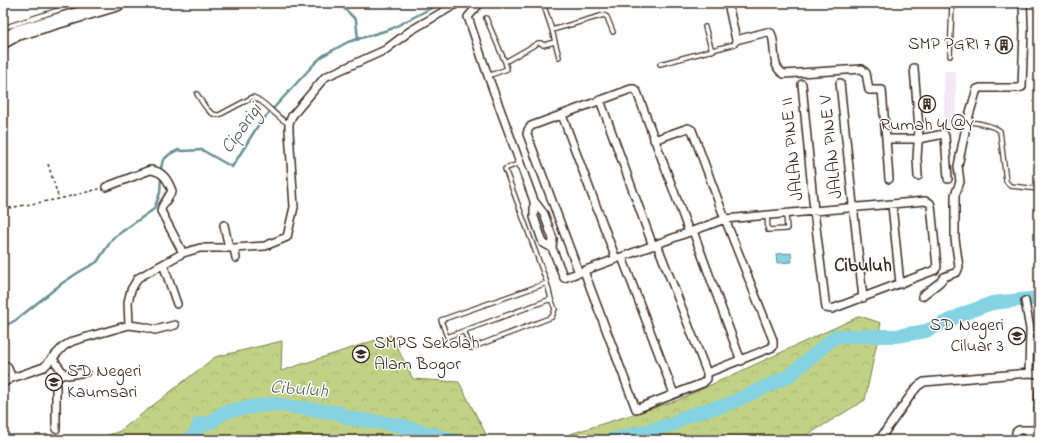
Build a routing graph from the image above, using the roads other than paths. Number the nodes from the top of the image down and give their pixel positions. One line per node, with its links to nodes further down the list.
1 (80, 3): 11 (lane)
2 (118, 3): 15 (highway)
3 (458, 3): 30 (street)
4 (480, 3): 23 (street)
5 (543, 3): 12 (lane)
6 (728, 3): 14 (street)
7 (952, 3): 18 (lane)
8 (1023, 3): 29 (street)
9 (486, 18): 20 (lane)
10 (705, 27): 17 (lane)
11 (3, 28)
12 (552, 30): 13 (lane); 16 (lane)
13 (613, 32)
14 (736, 40): 17 (lane); 31 (street)
15 (3, 41)
16 (555, 42): 19 (lane); 20 (lane)
17 (712, 51): 21 (lane)
18 (950, 56)
19 (559, 57)
20 (505, 62): 23 (lane)
21 (660, 64)
22 (914, 68): 32 (street)
23 (488, 76): 34 (street)
24 (840, 83): 42 (street, JALAN PINE V)
25 (802, 84): 43 (street, JALAN PINE II)
26 (197, 94): 30 (lane)
27 (600, 100): 28 (street); 33 (street); 49 (street)
28 (562, 115): 54 (street); 56 (street)
29 (968, 122): 39 (lane); 59 (street)
30 (289, 123): 50 (street)
31 (886, 139): 32 (street); 36 (street)
32 (919, 139): 35 (street); 37 (street)
33 (654, 140): 46 (street); 48 (street)
34 (520, 163): 40 (street); 57 (lane)
35 (918, 176)
36 (890, 179)
37 (948, 180)
38 (106, 187): 52 (street)
39 (1039, 190)
40 (534, 201): 51 (street); 51 (street)
41 (892, 205): 42 (street); 58 (street); 58 (street)
42 (853, 208): 43 (street); 60 (street, JALAN PINE V)
43 (814, 211): 44 (street); 60 (street, JALAN PINE II)
44 (786, 214): 45 (street); 45 (lane)
45 (767, 215): 46 (street)
46 (725, 219): 48 (street); 68 (street)
47 (224, 226): 50 (street)
48 (691, 232): 49 (street); 68 (street)
49 (655, 245): 54 (street); 71 (street)
50 (232, 248): 52 (street); 53 (street)
51 (552, 248): 56 (street)
52 (183, 253): 55 (street)
53 (236, 258)
54 (619, 258): 56 (street); 78 (street)
55 (163, 264): 63 (street); 64 (street)
56 (582, 272): 78 (street)
57 (547, 283): 61 (lane); 66 (lane)
58 (900, 284): 60 (street)
59 (922, 296)
60 (863, 298)
61 (551, 299): 66 (lane); 66 (lane)
62 (1025, 301): 72 (street)
63 (177, 304)
64 (130, 325): 65 (street); 67 (street)
65 (175, 325)
66 (464, 331)
67 (53, 359): 73 (street); 75 (street)
68 (742, 360): 71 (street)
69 (7, 366): 75 (street)
70 (86, 372): 73 (street)
71 (707, 373): 78 (street)
72 (1029, 373): 74 (street); 81 (street)
73 (64, 374): 79 (street)
74 (1039, 374)
75 (12, 378): 76 (street)
76 (3, 383)
77 (1039, 391): 80 (street)
78 (674, 394)
79 (56, 429)
80 (1038, 430): 82 (street)
81 (879, 440)
82 (1016, 440)

